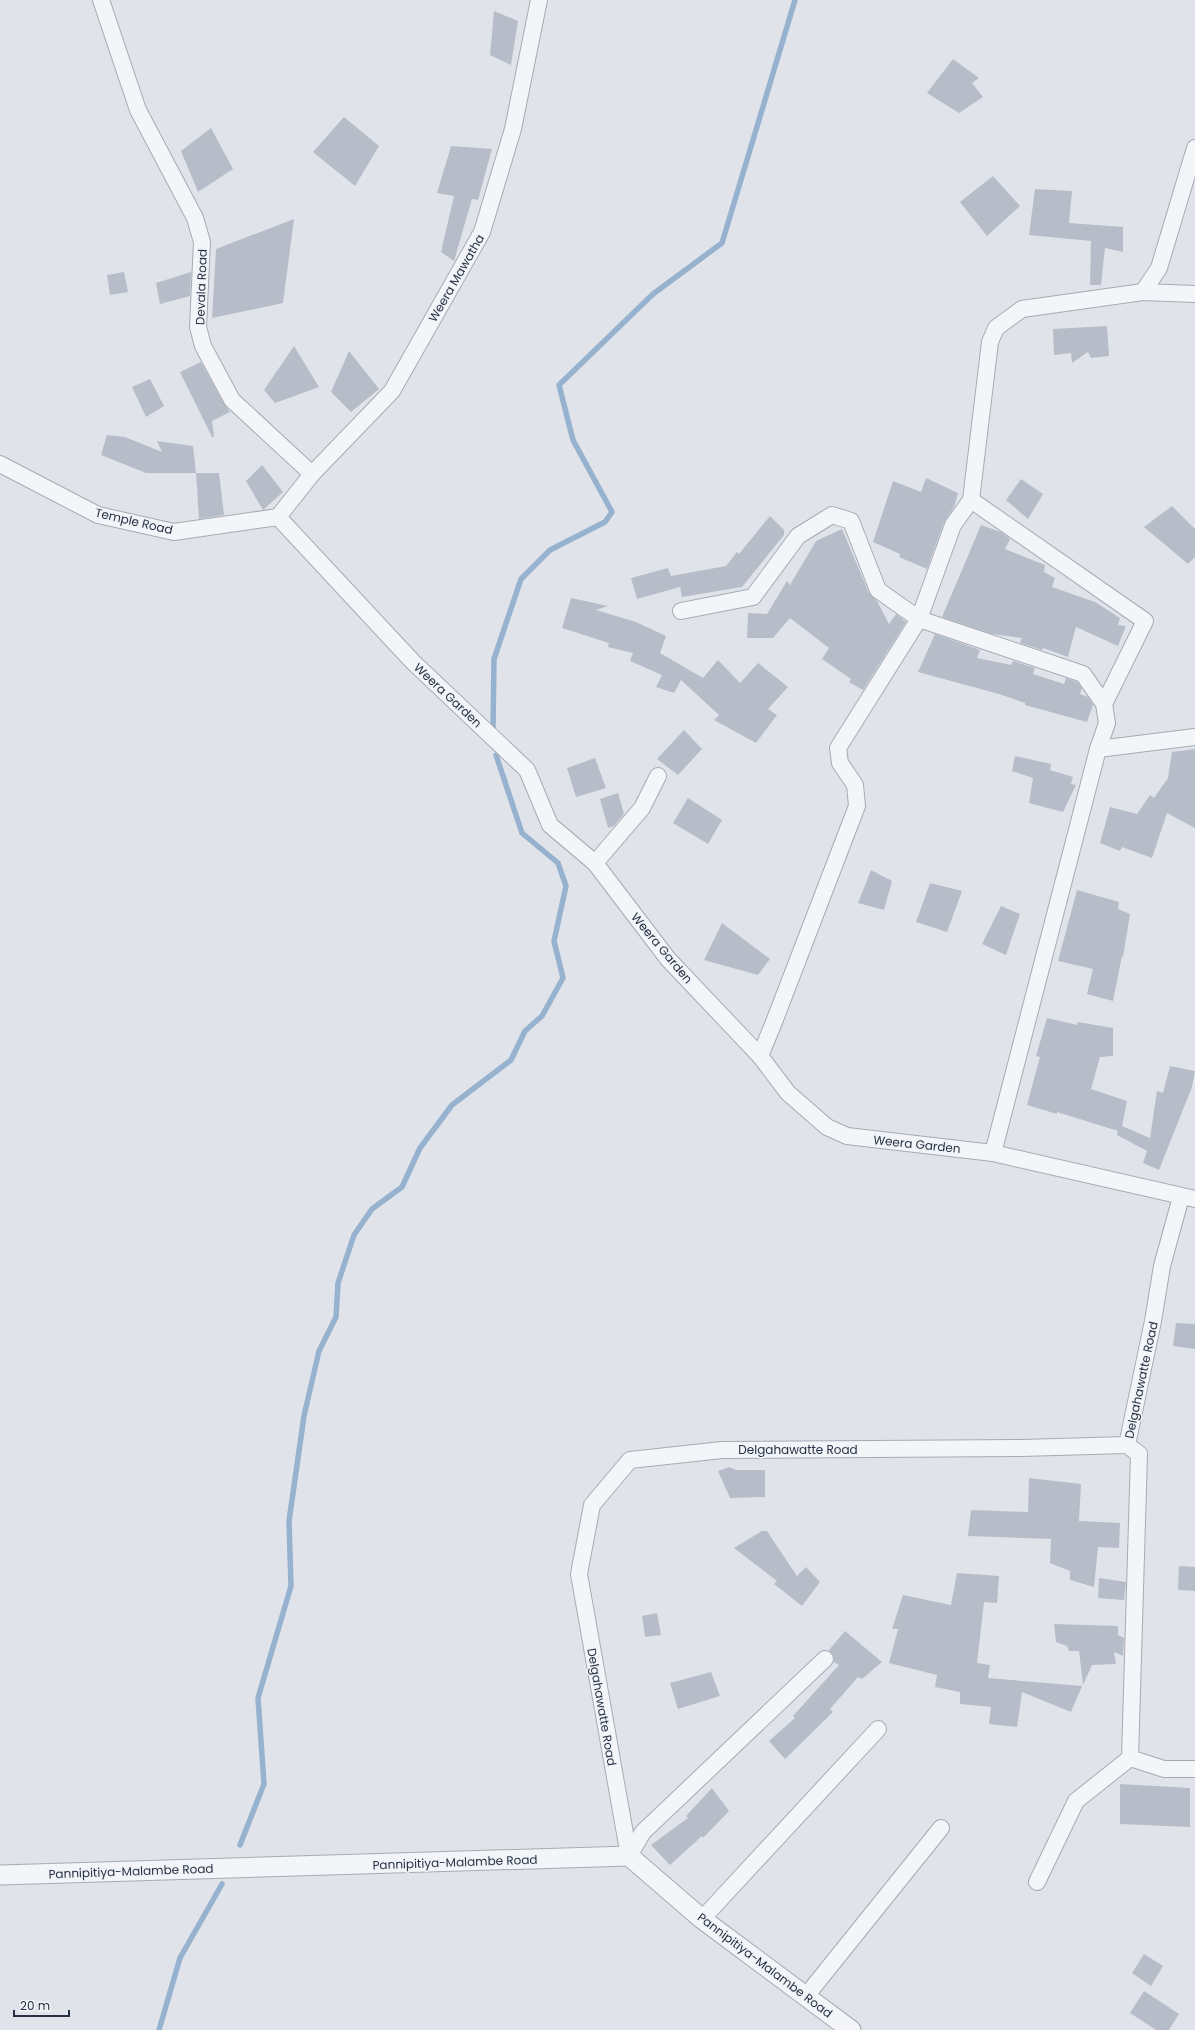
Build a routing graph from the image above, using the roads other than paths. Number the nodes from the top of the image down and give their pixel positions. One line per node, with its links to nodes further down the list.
1 (101, 0): 7 (street, Devala Road)
2 (539, 0): 7 (street, Weera Mawatha)
3 (1195, 148): 4 (street)
4 (1143, 292): 5 (street); 8 (street)
5 (1195, 294)
6 (0, 464): 9 (street, Temple Road)
7 (312, 474): 9 (street)
8 (971, 500): 11 (street); 12 (street)
9 (278, 517): 16 (street, Weera Garden)
10 (681, 611): 11 (street)
11 (919, 619): 12 (street); 17 (street)
12 (1104, 704): 14 (street)
13 (1195, 737): 14 (street)
14 (1098, 749): 18 (street)
15 (658, 776): 16 (street)
16 (595, 862): 17 (street, Weera Garden)
17 (760, 1056): 18 (street, Weera Garden)
18 (994, 1153): 19 (street, Weera Garden)
19 (1188, 1198): 20 (street, Delgahawatte Road)
20 (1127, 1445): 23 (street); 26 (street, Delgahawatte Road)
21 (825, 1659): 26 (street)
22 (878, 1729): 29 (street)
23 (1130, 1758): 24 (street); 28 (street)
24 (1195, 1769)
25 (941, 1828): 30 (street)
26 (628, 1856): 27 (street, Pannipitiya-Malambe Road); 29 (street, Pannipitiya-Malambe Road)
27 (0, 1875)
28 (1037, 1882)
29 (702, 1919): 30 (street, Pannipitiya-Malambe Road)
30 (806, 1996): 31 (street, Pannipitiya-Malambe Road)
31 (851, 2030)

